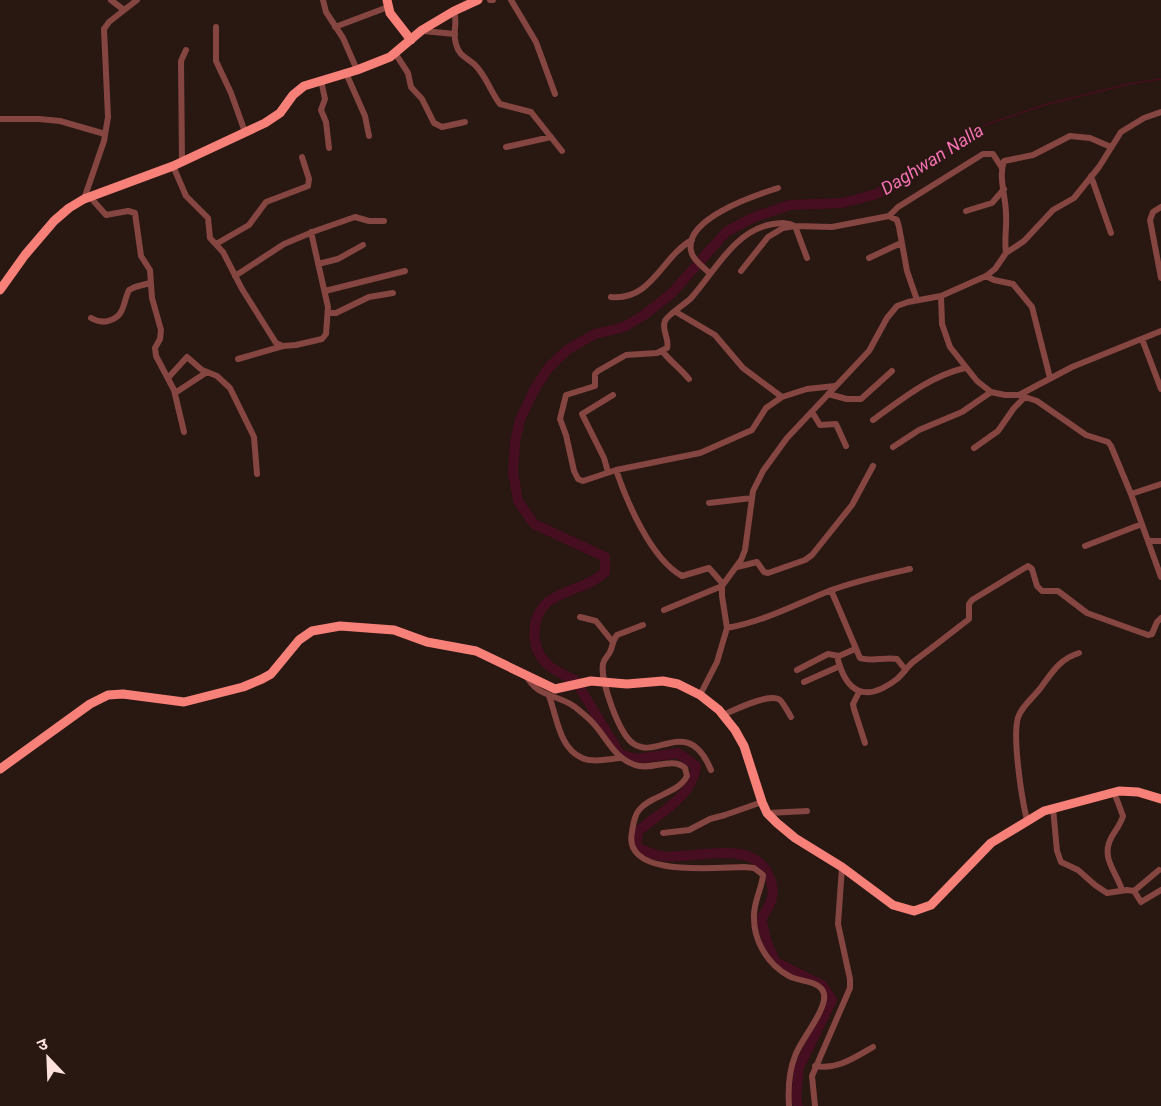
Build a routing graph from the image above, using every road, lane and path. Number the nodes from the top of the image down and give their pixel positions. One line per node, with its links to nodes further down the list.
1 (111, 0): 7 (street)
2 (137, 0): 7 (street)
3 (323, 0): 10 (street)
4 (478, 0): 8 (main road)
5 (511, 0): 19 (street)
6 (387, 4): 10 (street); 13 (main road)
7 (124, 10): 24 (street)
8 (454, 11): 11 (main road); 12 (street)
9 (216, 27): 23 (street)
10 (335, 27): 16 (street)
11 (422, 30): 12 (street); 13 (main road)
12 (455, 34): 26 (street)
13 (411, 40): 15 (main road)
14 (186, 50): 32 (street)
15 (395, 53): 16 (main road); 22 (street)
16 (357, 70): 17 (main road)
17 (346, 74): 18 (main road); 25 (street)
18 (321, 80): 23 (main road); 29 (street)
19 (555, 94)
20 (1161, 112): 28 (street)
21 (0, 119): 24 (street)
22 (465, 122)
23 (245, 132): 32 (main road)
24 (105, 134): 38 (street)
25 (369, 136)
26 (551, 137): 27 (street); 30 (street)
27 (506, 147)
28 (1112, 147): 34 (street); 35 (street)
29 (329, 148)
30 (562, 151)
31 (302, 158): 48 (street)
32 (182, 162): 33 (main road)
33 (173, 166): 38 (main road); 48 (street)
34 (1002, 168): 37 (street); 41 (street)
35 (1091, 176): 45 (street); 50 (street)
36 (778, 188): 46 (street)
37 (1004, 189): 40 (street); 50 (street)
38 (87, 198): 60 (street); 61 (main road)
39 (1161, 207): 59 (street)
40 (966, 211)
41 (889, 216): 43 (street); 47 (street)
42 (384, 220): 44 (street)
43 (795, 226): 51 (street); 55 (street); 56 (street)
44 (311, 232): 53 (street); 57 (street)
45 (1111, 233)
46 (692, 240): 56 (street); 65 (street)
47 (901, 243): 52 (street); 66 (street)
48 (216, 244): 57 (street)
49 (363, 245): 53 (street)
50 (1006, 253): 58 (street)
51 (807, 258)
52 (869, 258)
53 (318, 264): 62 (street)
54 (405, 271): 62 (street)
55 (741, 272)
56 (710, 274): 67 (street)
57 (235, 276): 72 (street)
58 (986, 276): 64 (street); 79 (street)
59 (1161, 278)
60 (150, 283): 69 (street); 78 (street)
61 (0, 290)
62 (325, 291): 68 (street)
63 (393, 293): 68 (street)
64 (941, 296): 66 (street); 75 (street)
65 (611, 297)
66 (917, 300): 81 (street)
67 (676, 312): 73 (street); 88 (street)
68 (329, 313): 72 (street)
69 (91, 318)
70 (1161, 331): 71 (street)
71 (1142, 339): 79 (street); 82 (street)
72 (284, 346): 74 (street)
73 (662, 351): 80 (street); 97 (street)
74 (238, 360)
75 (965, 368): 83 (street); 90 (street)
76 (892, 371): 85 (street)
77 (207, 372): 78 (street); 84 (street); 98 (street)
78 (168, 378): 84 (street)
79 (1050, 378): 87 (street)
80 (689, 379)
81 (836, 386): 85 (street); 88 (street)
82 (1161, 389)
83 (991, 392): 87 (street); 93 (street)
84 (175, 393): 91 (street)
85 (828, 394): 89 (street)
86 (613, 395): 97 (street)
87 (1022, 396): 94 (street); 100 (street)
88 (782, 397): 96 (street)
89 (812, 412): 92 (street); 101 (street)
90 (873, 420)
91 (184, 432)
92 (846, 446)
93 (893, 447)
94 (974, 448)
95 (873, 466): 107 (street)
96 (616, 470): 97 (street); 110 (street)
97 (608, 472)
98 (257, 474)
99 (1161, 484): 100 (street)
100 (1131, 494): 103 (street)
101 (752, 498): 102 (street); 107 (street)
102 (709, 503)
103 (1142, 524): 104 (street); 106 (street)
104 (1148, 541): 105 (street); 109 (street)
105 (1161, 541)
106 (1084, 546)
107 (736, 567): 110 (street)
108 (910, 569): 111 (street)
109 (1161, 576)
110 (723, 585): 112 (street); 116 (street)
111 (831, 590): 116 (street); 118 (street)
112 (664, 610)
113 (580, 617): 117 (street)
114 (1161, 618): 122 (street)
115 (644, 625): 117 (street)
116 (728, 628): 128 (street)
117 (612, 641): 125 (street)
118 (855, 649): 120 (street); 122 (street)
119 (1079, 653): 142 (street)
120 (837, 656): 121 (street); 123 (street)
121 (840, 666): 126 (street); 127 (street)
122 (905, 669): 127 (street)
123 (797, 670)
124 (526, 674): 125 (main road); 129 (street); 134 (main road)
125 (604, 682): 128 (main road); 135 (street)
126 (804, 682)
127 (859, 692): 132 (street)
128 (700, 695): 130 (main road)
129 (549, 696): 133 (street); 133 (street)
130 (723, 715): 131 (street); 138 (main road)
131 (791, 717)
132 (865, 743)
133 (621, 758): 151 (street)
134 (0, 770)
135 (711, 770)
136 (1114, 792): 137 (main road); 139 (main road); 146 (street)
137 (1161, 798)
138 (762, 802): 141 (main road); 143 (street)
139 (1053, 808): 142 (main road); 146 (street)
140 (807, 811): 141 (street)
141 (767, 813): 144 (main road)
142 (1027, 820): 144 (main road)
143 (663, 833)
144 (842, 867): 150 (street)
145 (1159, 870): 148 (street)
146 (1122, 890): 148 (street)
147 (1161, 890): 148 (street)
148 (1134, 891)
149 (873, 1047): 150 (street)
150 (815, 1066): 152 (street)
151 (789, 1106)
152 (815, 1106)

